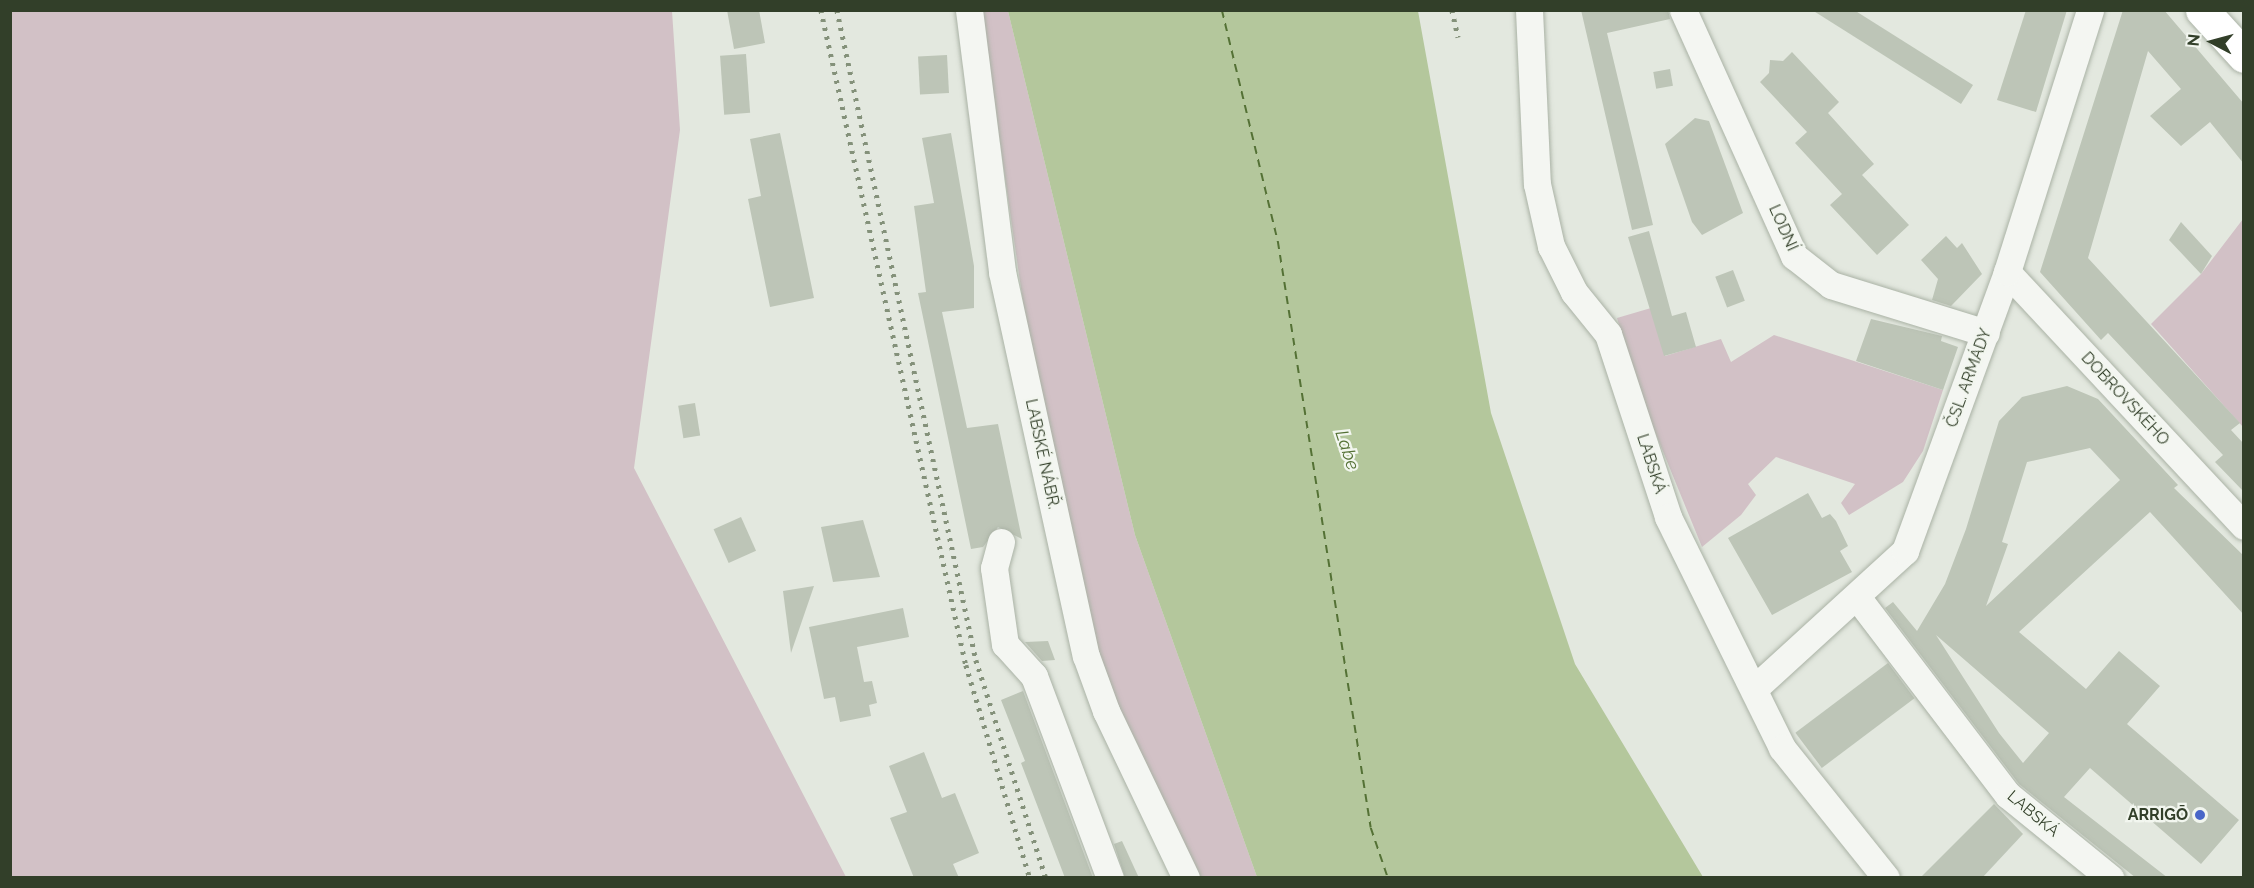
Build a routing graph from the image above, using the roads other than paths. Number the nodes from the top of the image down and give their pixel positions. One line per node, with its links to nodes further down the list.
1 (969, 10): 14 (street, LABSKÉ NÁBŘ.)
2 (1529, 10): 12 (street, LABSKÁ)
3 (1683, 10): 8 (street, LODNÍ)
4 (2090, 10): 7 (street, ČSL. ARMÁDY)
5 (2202, 10): 6 (main road)
6 (2244, 56)
7 (2007, 272): 8 (street, ČSL. ARMÁDY); 9 (street, DOBROVSKÉHO)
8 (1986, 333): 11 (street, ČSL. ARMÁDY)
9 (2244, 526)
10 (1001, 542): 13 (street)
11 (1857, 597): 12 (street, ČSL. ARMÁDY); 16 (street, LABSKÁ)
12 (1756, 687): 15 (street, LABSKÁ)
13 (1110, 878)
14 (1186, 878)
15 (1886, 878)
16 (2110, 878)

